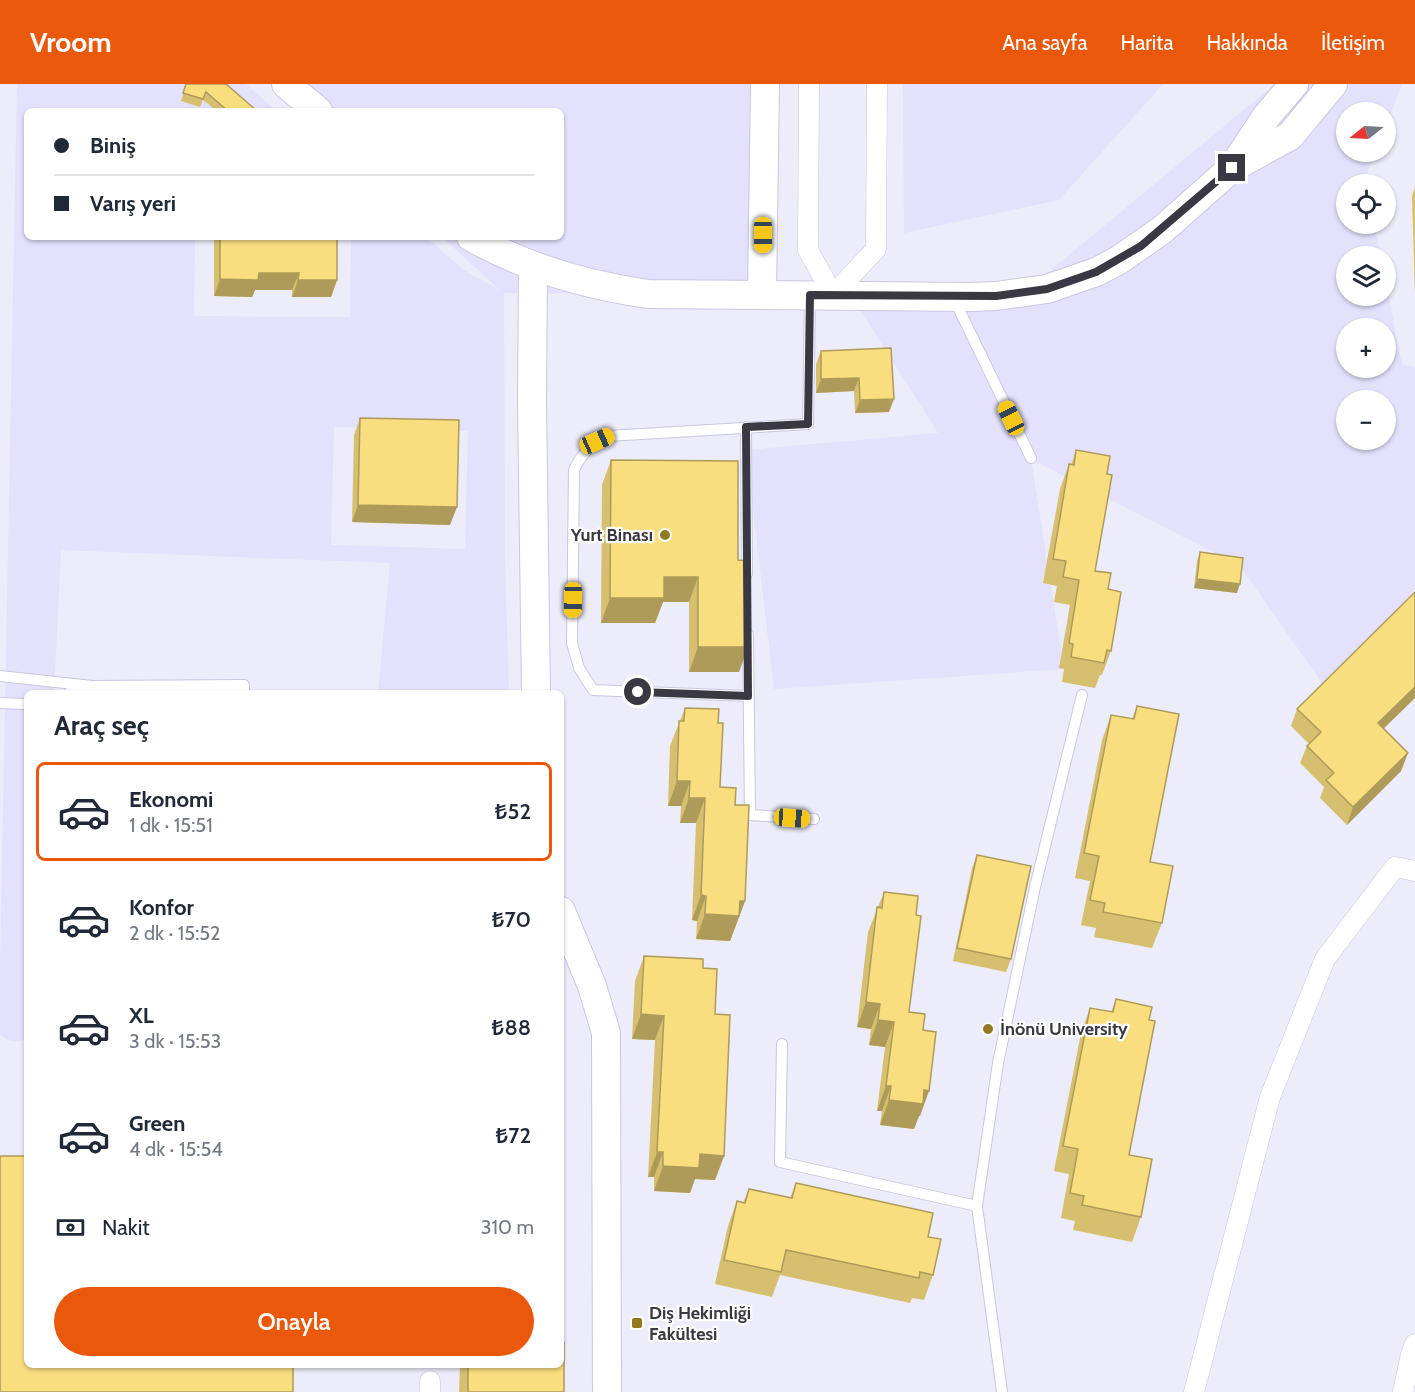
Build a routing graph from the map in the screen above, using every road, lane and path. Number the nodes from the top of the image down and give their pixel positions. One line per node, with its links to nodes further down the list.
1 (286, 84): 7 (street)
2 (765, 84): 11 (street)
3 (809, 84): 12 (street)
4 (877, 84): 12 (street)
5 (1294, 84): 8 (street)
6 (1334, 84): 8 (street)
7 (314, 108)
8 (1232, 168): 13 (street)
9 (477, 240): 10 (street)
10 (533, 266): 11 (street); 22 (street)
11 (762, 294): 12 (street)
12 (822, 295): 13 (street); 14 (lane)
13 (952, 296): 15 (lane)
14 (746, 427): 16 (lane); 24 (lane)
15 (1031, 458)
16 (747, 591)
17 (748, 626): 24 (lane)
18 (0, 676): 19 (lane)
19 (92, 686): 20 (lane); 21 (lane)
20 (79, 690)
21 (244, 690)
22 (536, 690)
23 (1082, 695): 31 (lane)
24 (748, 696): 27 (lane)
25 (0, 703): 26 (lane)
26 (24, 704)
27 (814, 819)
28 (1415, 871): 35 (street)
29 (564, 918): 33 (street)
30 (782, 1044): 31 (lane)
31 (977, 1206): 34 (lane)
32 (1415, 1344): 36 (street)
33 (612, 1387)
34 (1002, 1392)
35 (1194, 1392)
36 (1403, 1392)

